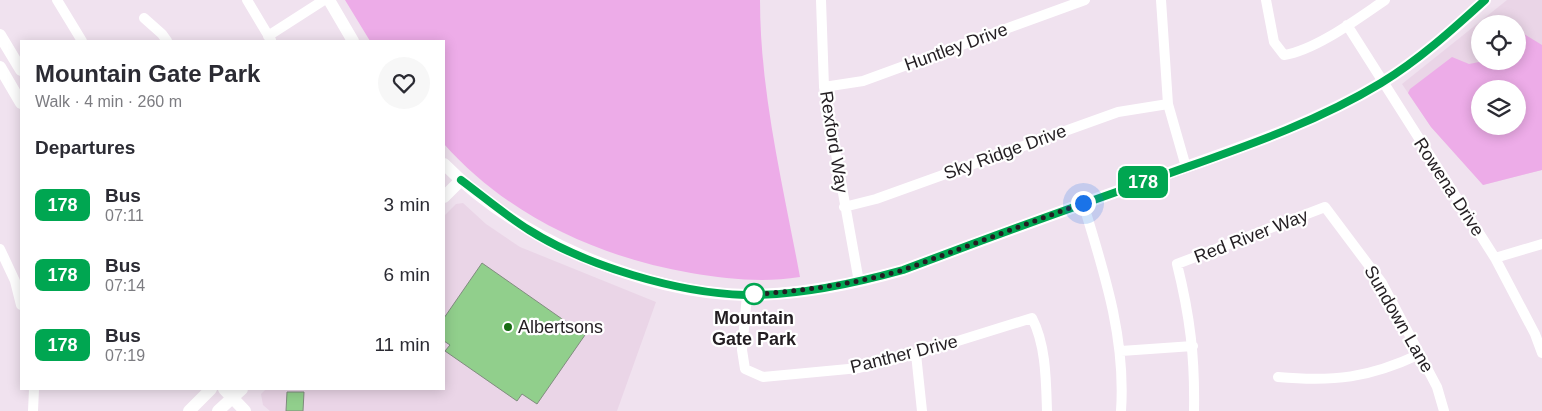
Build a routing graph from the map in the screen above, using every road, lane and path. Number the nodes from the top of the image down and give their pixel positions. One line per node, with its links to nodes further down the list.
1 (57, 0): 15 (street)
2 (247, 0): 14 (street)
3 (324, 0): 14 (street)
4 (329, 0): 17 (main road)
5 (821, 0): 21 (street, Rexford Way)
6 (1085, 0): 21 (street, Huntley Drive)
7 (1161, 0): 23 (street)
8 (1266, 0): 12 (street)
9 (1385, 0): 12 (street)
10 (1485, 0): 20 (main road)
11 (144, 18): 16 (street)
12 (1348, 26): 20 (street, Rowena Drive)
13 (0, 35): 19 (main road)
14 (270, 39)
15 (81, 40)
16 (165, 40)
17 (352, 40)
18 (0, 67): 22 (main road)
19 (20, 68)
20 (1382, 82): 25 (main road); 33 (street, Rowena Drive)
21 (824, 88): 30 (street, Rexford Way)
22 (18, 94)
23 (1168, 104): 25 (street); 30 (street, Sky Ridge Drive)
24 (445, 167): 26 (main road)
25 (1186, 167): 28 (main road)
26 (461, 180): 27 (main road); 35 (main road)
27 (445, 196)
28 (1083, 203): 34 (main road); 38 (street)
29 (1325, 207): 37 (street, Red River Way); 41 (street, Sundown Lane)
30 (844, 208): 34 (street, Rexford Way)
31 (1542, 244): 33 (street)
32 (0, 249): 36 (street)
33 (1495, 258): 39 (street, Rowena Drive)
34 (859, 282): 35 (main road)
35 (747, 295): 40 (street, Panther Drive)
36 (20, 299)
37 (1194, 346): 38 (street); 53 (street)
38 (1121, 351): 52 (street)
39 (1542, 353)
40 (916, 354): 50 (street); 51 (street, Panther Drive)
41 (1420, 354): 42 (street); 54 (street, Sundown Lane)
42 (1278, 377)
43 (34, 390): 46 (street)
44 (206, 391): 47 (main road); 48 (main road)
45 (228, 393): 48 (main road); 49 (main road)
46 (32, 411)
47 (189, 411)
48 (219, 411)
49 (245, 411)
50 (922, 411)
51 (1047, 411)
52 (1121, 411)
53 (1194, 411)
54 (1444, 411)

